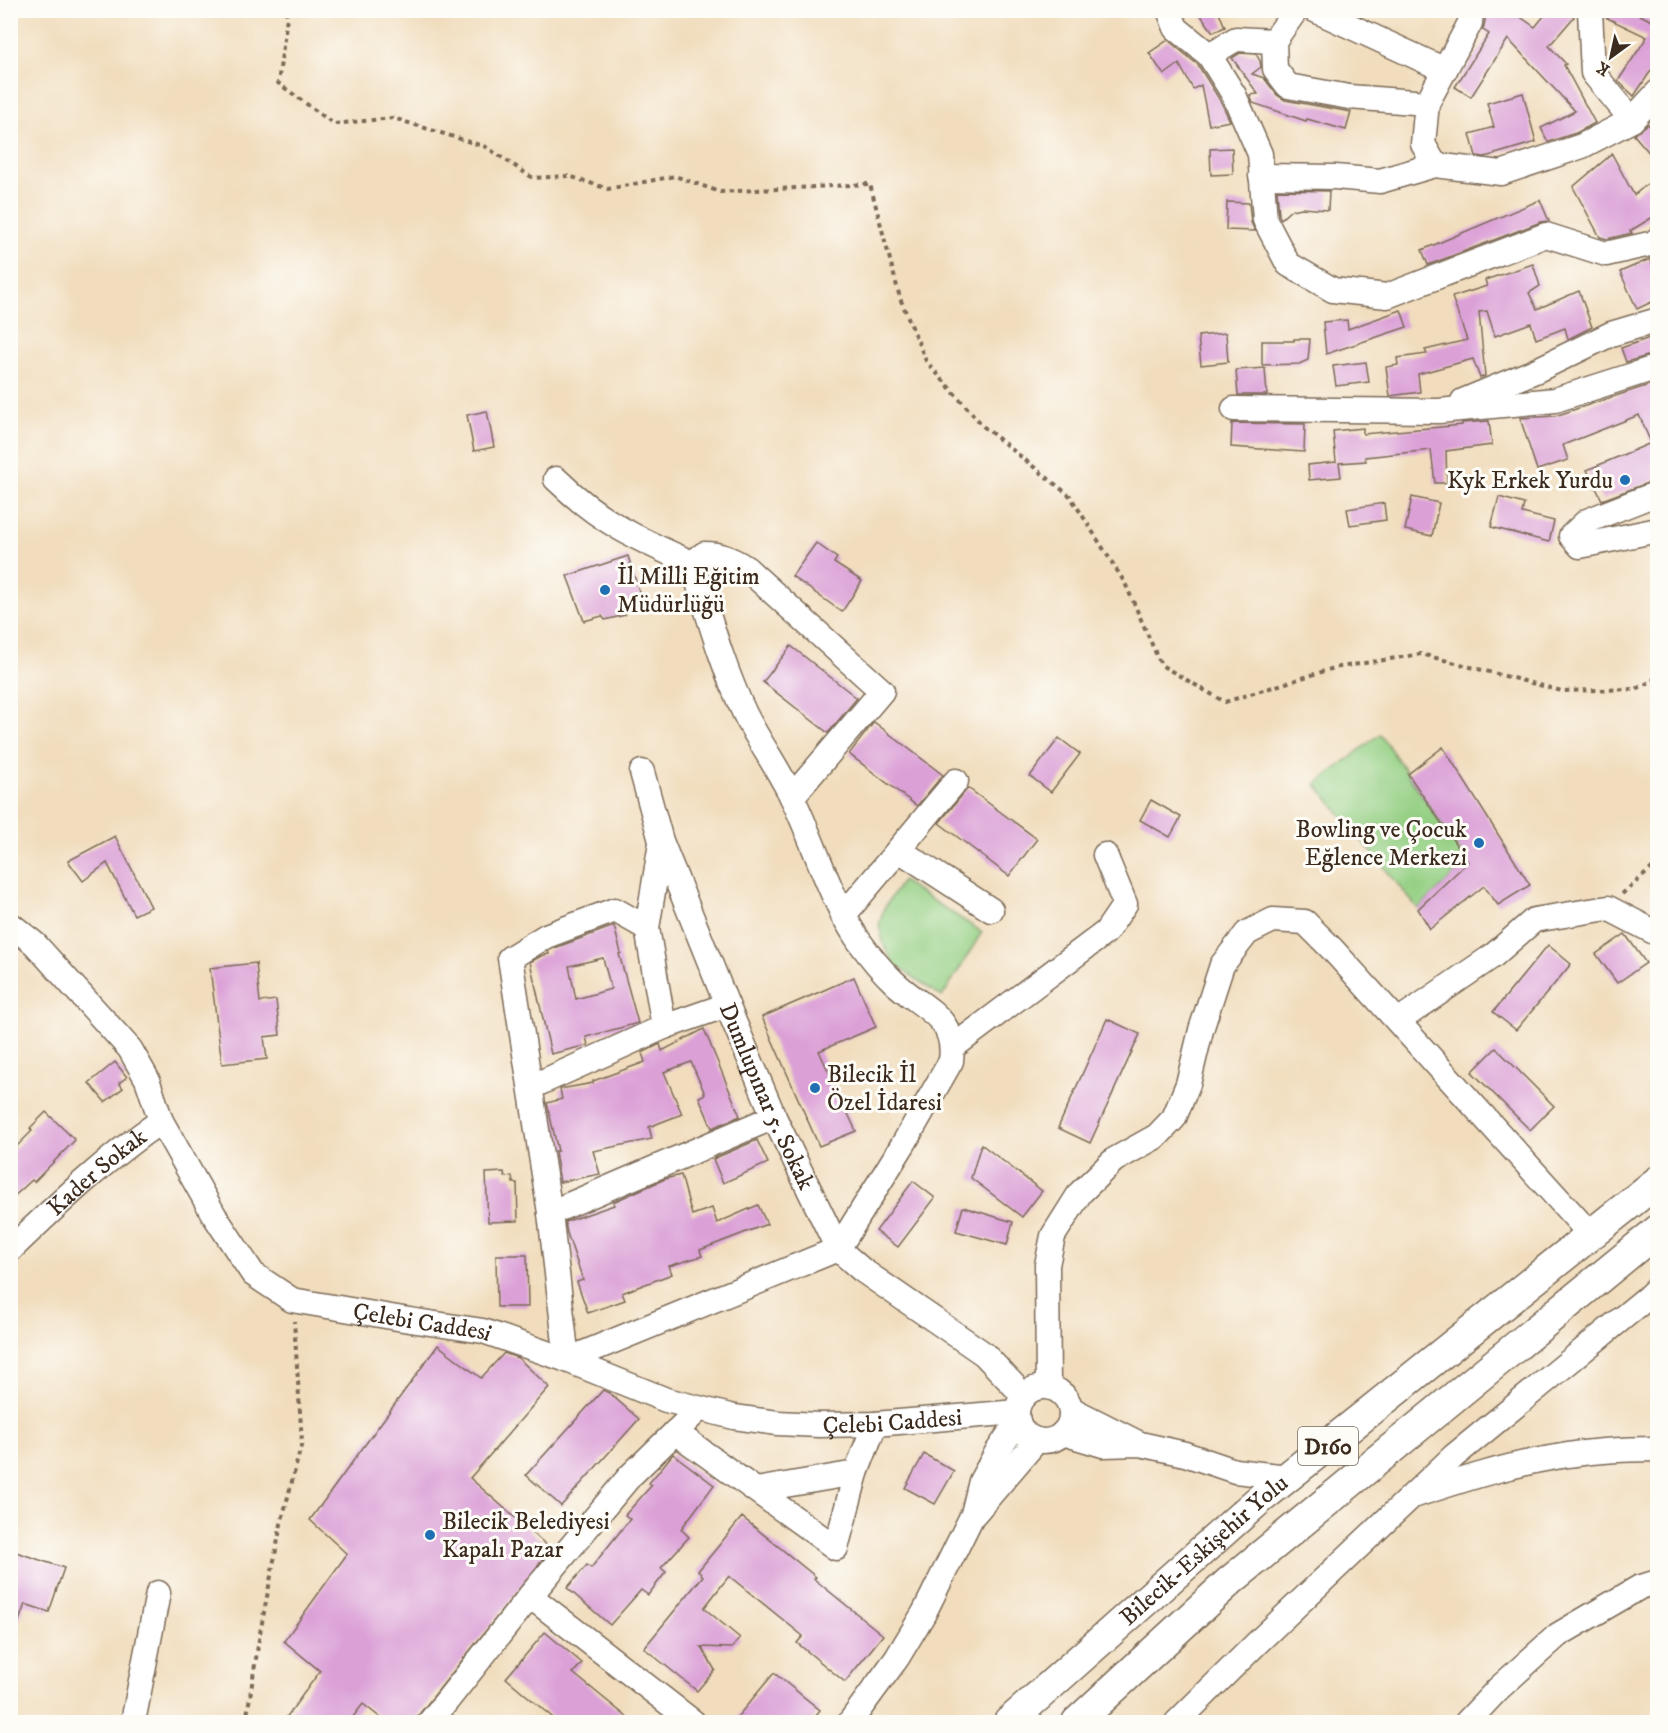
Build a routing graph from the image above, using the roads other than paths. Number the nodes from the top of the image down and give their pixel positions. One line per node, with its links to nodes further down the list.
1 (1169, 10): 7 (street)
2 (1296, 10): 6 (street)
3 (1315, 10): 8 (street)
4 (1471, 10): 8 (street)
5 (1590, 10): 11 (street)
6 (1274, 41): 7 (street); 10 (street)
7 (1209, 55): 13 (street)
8 (1445, 70): 10 (street)
9 (1658, 92): 11 (street)
10 (1427, 103): 12 (street)
11 (1632, 120): 12 (street)
12 (1435, 165): 13 (street)
13 (1261, 176): 14 (street)
14 (1658, 239)
15 (1658, 320): 18 (street)
16 (1658, 367): 18 (street)
17 (1234, 409): 18 (street)
18 (1438, 411)
19 (556, 479): 22 (street)
20 (1658, 493): 21 (street)
21 (1658, 530)
22 (692, 563): 25 (street); 25 (street)
23 (642, 772): 26 (street, Dumlupınar 5. Sokak)
24 (956, 781): 27 (street)
25 (792, 797): 30 (street)
26 (662, 841): 32 (street); 34 (street, Dumlupınar 5. Sokak)
27 (899, 850): 29 (street); 30 (street)
28 (1104, 855): 37 (street)
29 (991, 910)
30 (843, 916): 37 (street)
31 (10, 924): 40 (street, Çelebi Caddesi)
32 (646, 928): 36 (street); 38 (street)
33 (1658, 934): 35 (street)
34 (727, 1005): 36 (street); 39 (street, Dumlupınar 5. Sokak)
35 (1398, 1021): 44 (street); 49 (street)
36 (664, 1027): 38 (street)
37 (953, 1047): 45 (street)
38 (531, 1088): 42 (street)
39 (774, 1117): 42 (street); 45 (street, Dumlupınar 5. Sokak)
40 (161, 1121): 46 (street, Kader Sokak); 48 (street, Çelebi Caddesi)
41 (1658, 1181): 44 (main road, Bilecik-Eskişehir Yolu / D160)
42 (550, 1213): 48 (street)
43 (1658, 1230): 71 (main road, Bilecik-Eskişehir Yolu / D160)
44 (1592, 1235): 59 (main road, Bilecik-Eskişehir Yolu / D160)
45 (837, 1249): 48 (street); 49 (street, Dumlupınar 5. Sokak)
46 (10, 1250)
47 (1658, 1287): 61 (street)
48 (567, 1360): 50 (street, Çelebi Caddesi)
49 (1029, 1401): 51 (street); 52 (street, Çelebi Caddesi); 55 (street); 62 (street)
50 (699, 1409): 52 (street, Çelebi Caddesi); 53 (street)
51 (1071, 1409): 54 (street); 56 (street)
52 (875, 1424): 58 (street)
53 (675, 1432): 60 (street); 65 (street)
54 (1063, 1434): 55 (street); 56 (street)
55 (1037, 1440): 62 (street)
56 (1140, 1444): 59 (street)
57 (1658, 1449): 61 (street)
58 (856, 1473): 60 (street); 60 (street)
59 (1288, 1477): 70 (main road, Bilecik-Eskişehir Yolu / D160)
60 (756, 1490)
61 (1412, 1496): 72 (street)
62 (974, 1514): 69 (street)
63 (1658, 1582): 73 (street)
64 (158, 1593): 66 (street)
65 (530, 1596): 67 (street); 68 (street)
66 (133, 1722)
67 (430, 1722)
68 (693, 1722)
69 (850, 1722)
70 (1009, 1722)
71 (1077, 1722)
72 (1177, 1722)
73 (1467, 1722)

